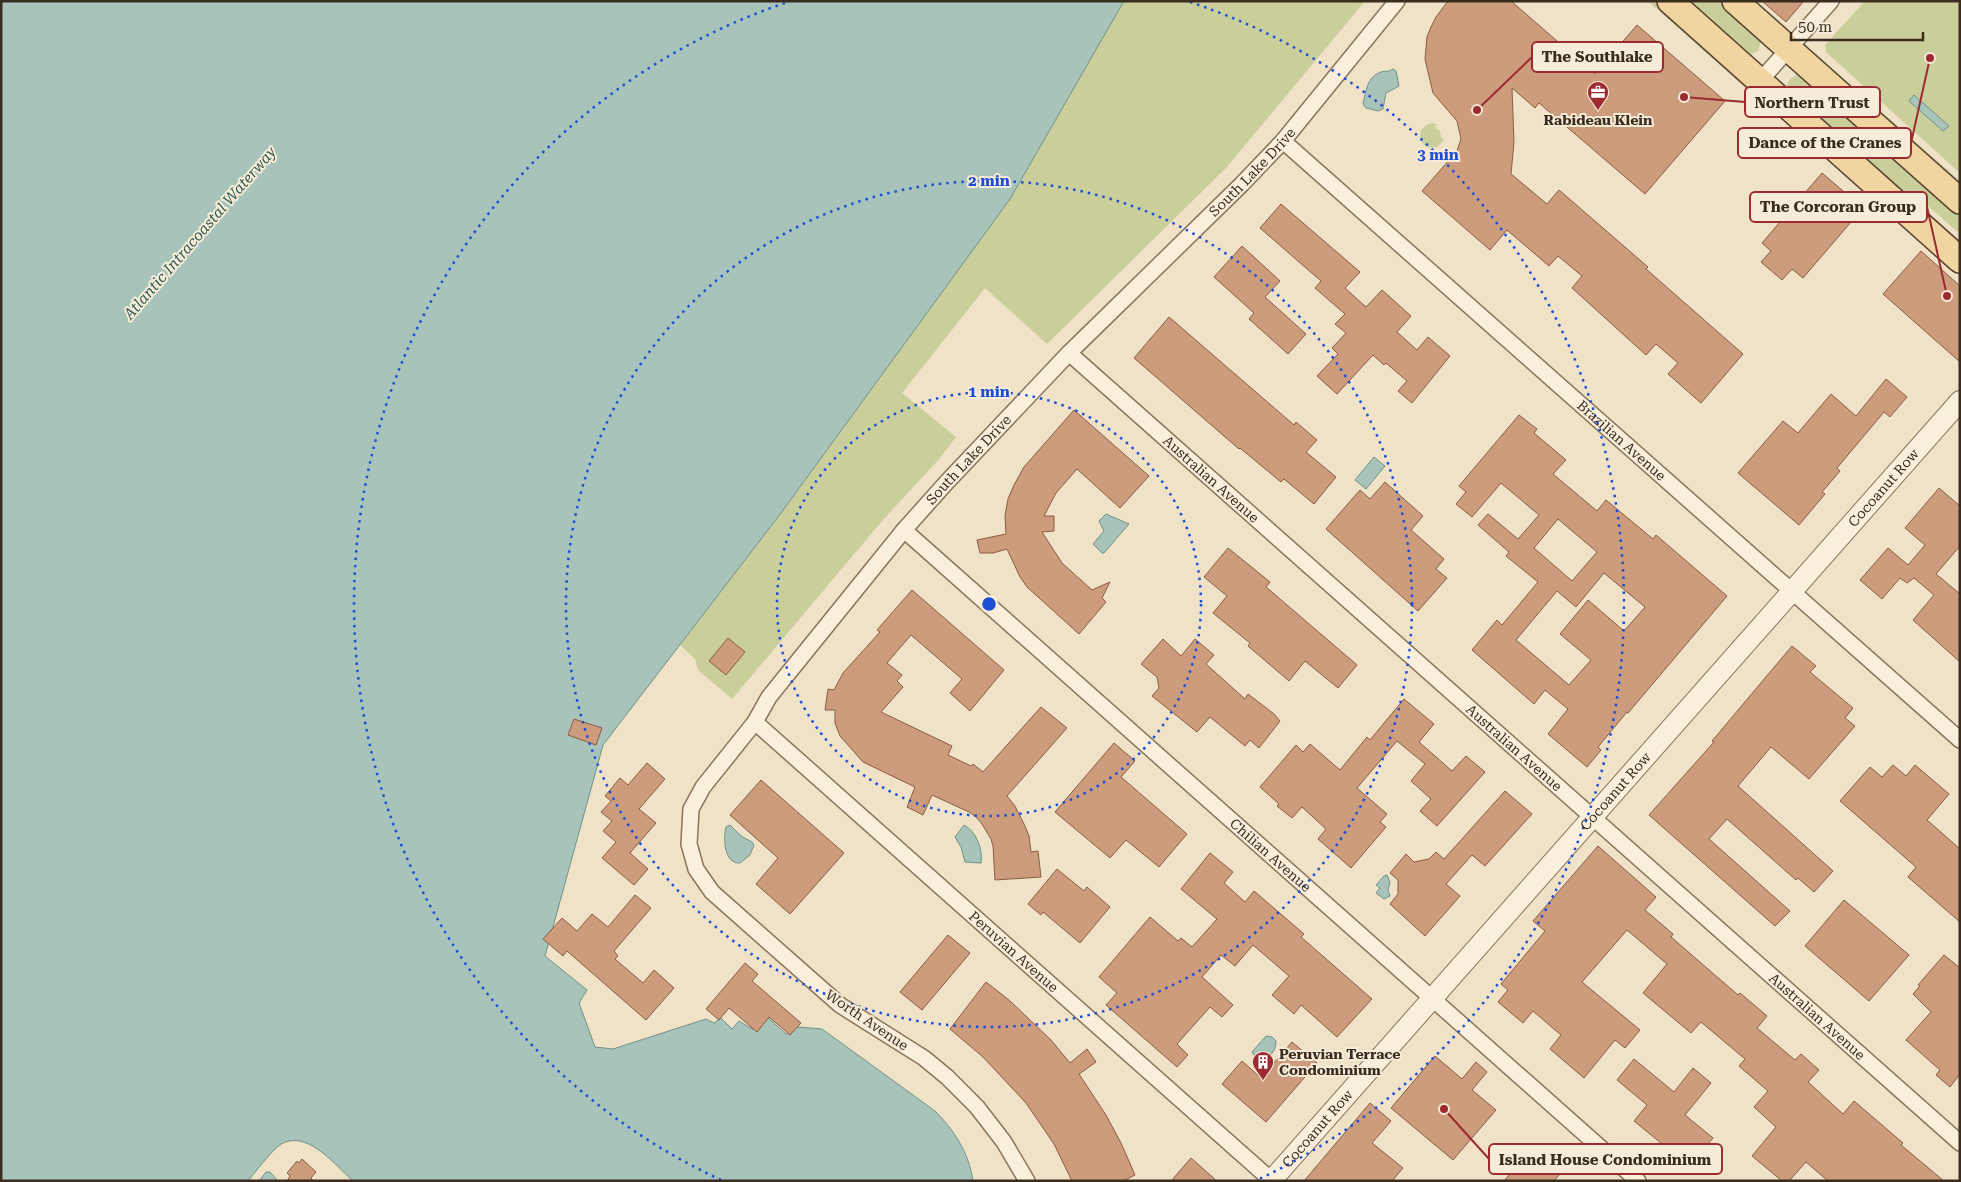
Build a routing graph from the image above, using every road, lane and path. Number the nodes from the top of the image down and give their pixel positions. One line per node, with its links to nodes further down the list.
1 (1397, 1): 7 (street, South Lake Drive)
2 (1670, 1): 6 (main road)
3 (1735, 1): 5 (main road)
4 (1831, 1): 5 (street)
5 (1789, 48): 6 (street); 8 (main road)
6 (1760, 81): 9 (main road)
7 (1283, 141): 10 (street, South Lake Drive); 13 (street, Brazilian Avenue)
8 (1960, 200)
9 (1960, 260)
10 (1069, 353): 12 (street, South Lake Drive); 16 (street, Australian Avenue)
11 (1960, 401): 13 (street, Cocoanut Row)
12 (904, 530): 14 (street, South Lake Drive); 18 (street, Chilian Avenue)
13 (1791, 590): 15 (street, Brazilian Avenue); 16 (street, Cocoanut Row)
14 (756, 722): 17 (street, South Lake Drive); 21 (street, Peruvian Avenue)
15 (1960, 740)
16 (1592, 817): 18 (street, Cocoanut Row); 19 (street, Australian Avenue)
17 (696, 869): 20 (street, Worth Avenue)
18 (1432, 998): 21 (street, Cocoanut Row); 22 (street, Chilian Avenue)
19 (1960, 1143)
20 (1027, 1181)
21 (1271, 1181)
22 (1638, 1181)

